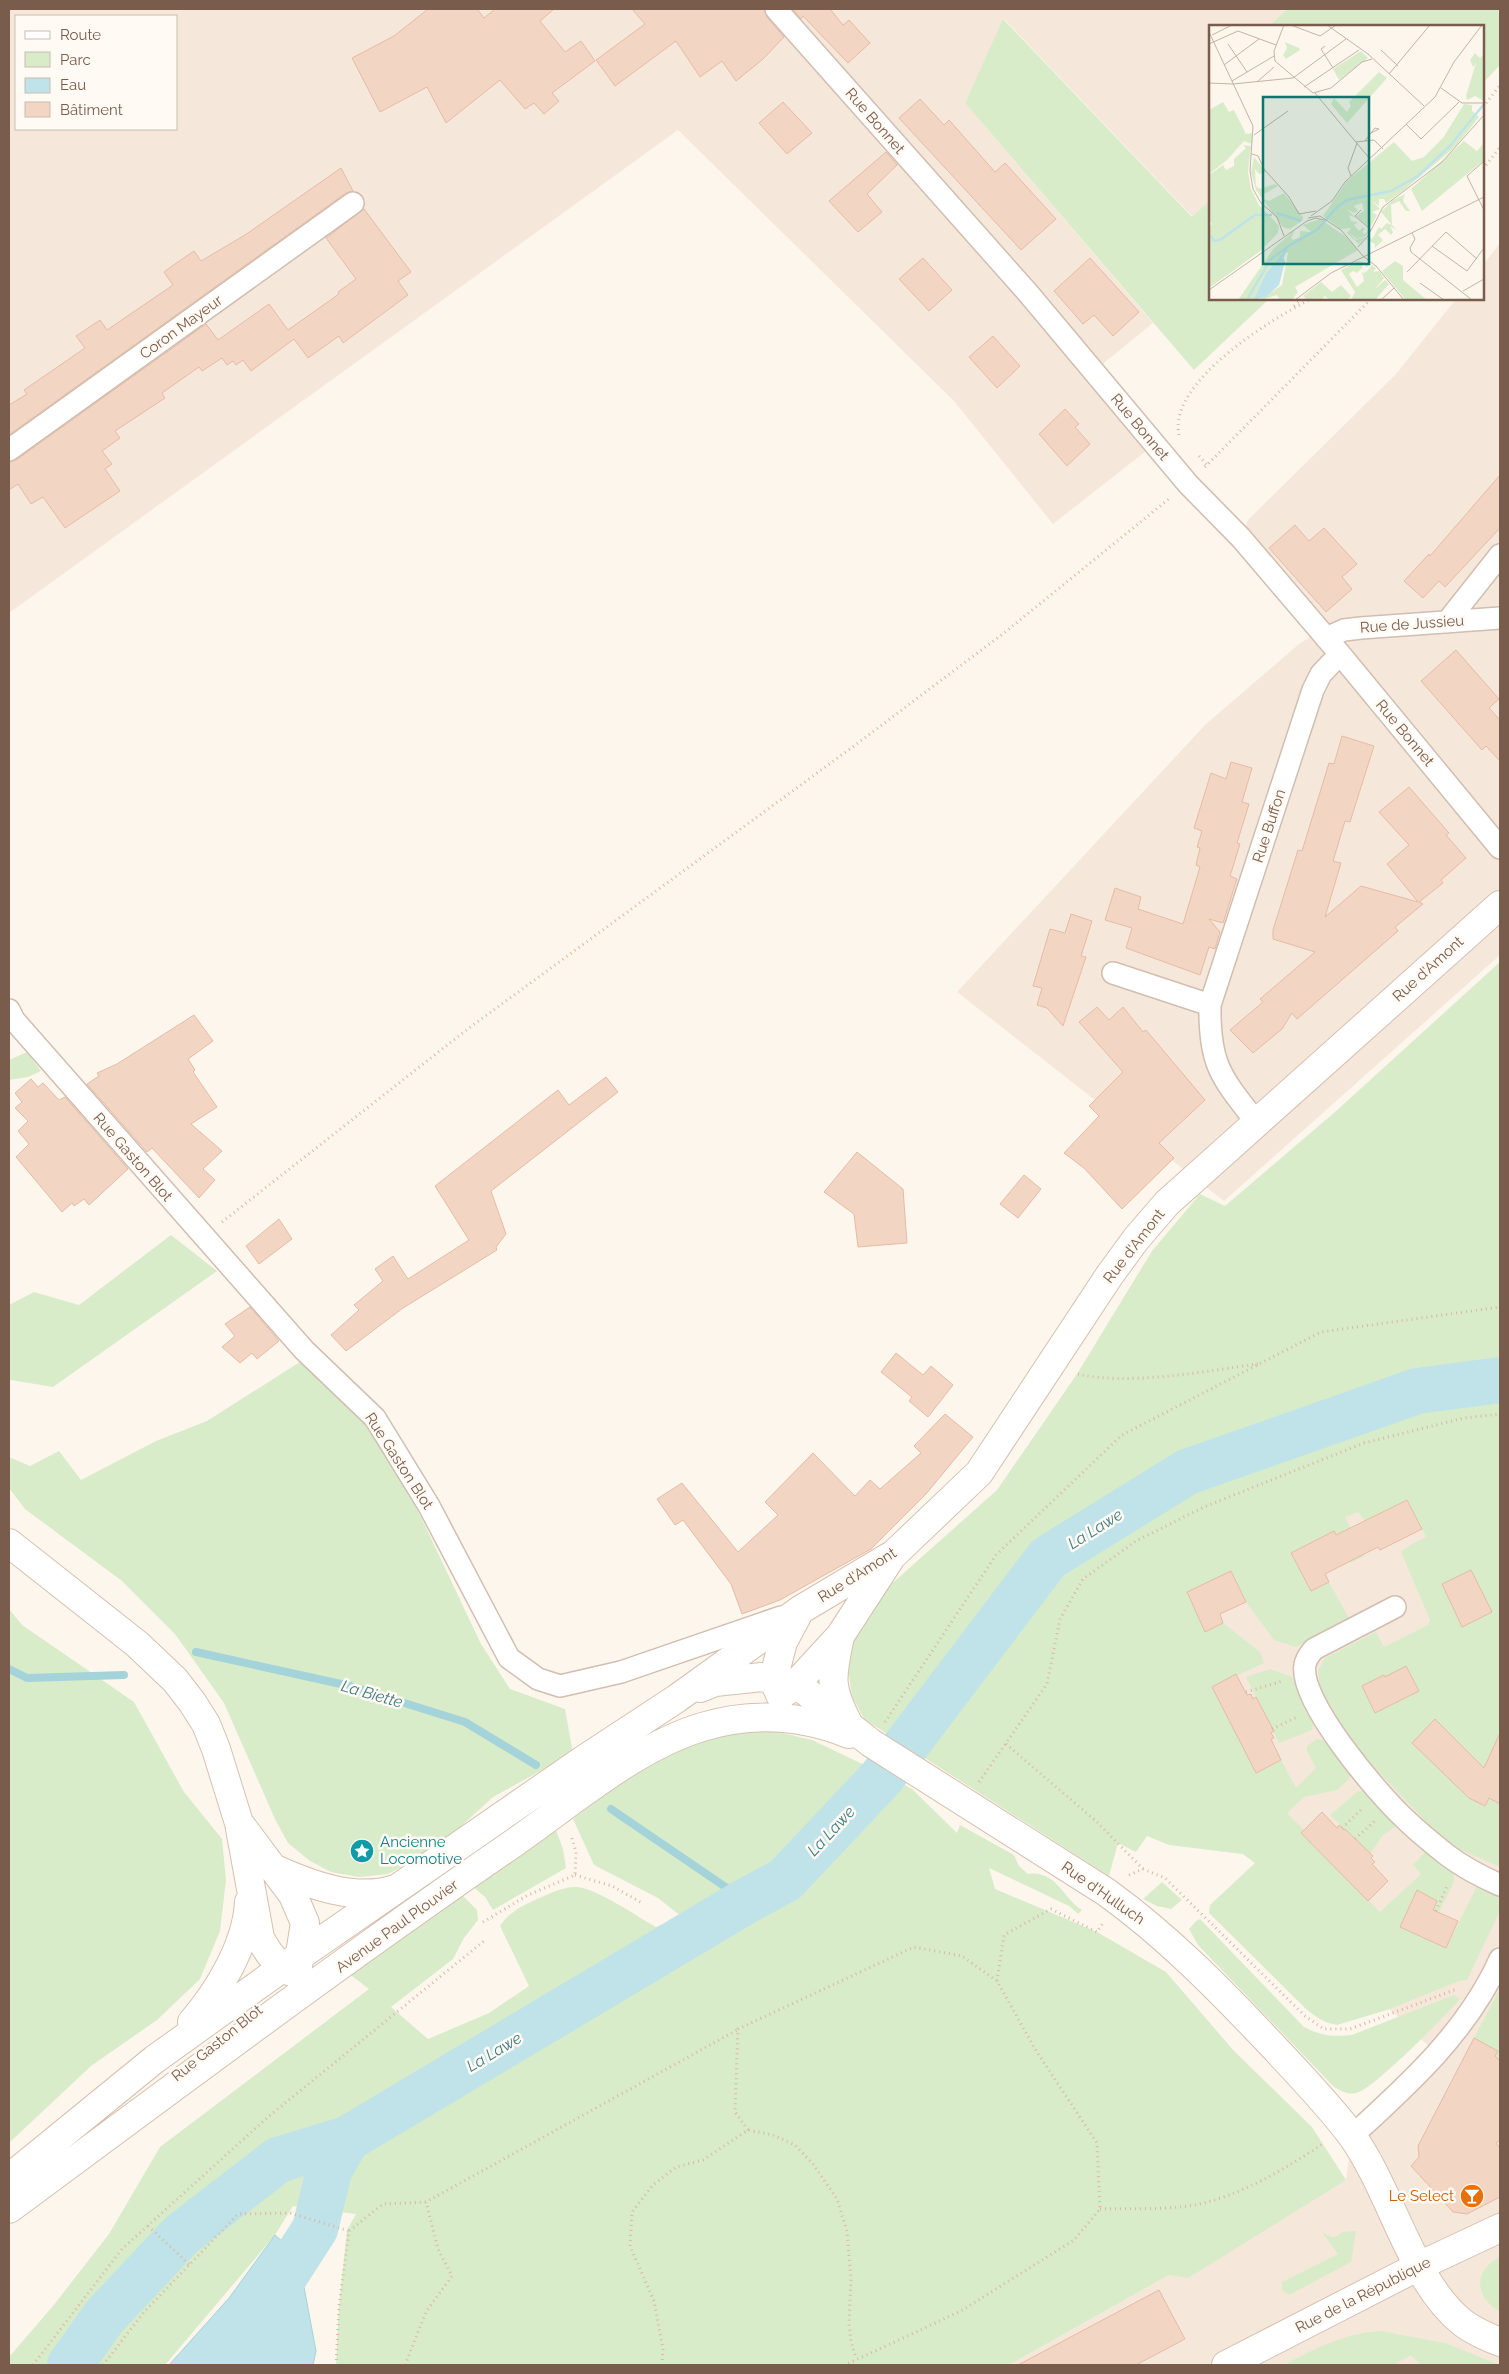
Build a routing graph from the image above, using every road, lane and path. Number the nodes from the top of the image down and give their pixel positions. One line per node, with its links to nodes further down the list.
1 (776, 9): 15 (street, Rue Bonnet)
2 (1500, 85): 3 (path)
3 (1484, 106)
4 (1500, 147): 5 (path)
5 (1484, 168)
6 (353, 203): 12 (street, Coron Mayeur)
7 (1301, 300): 10 (path)
8 (1309, 300): 10 (path)
9 (1370, 300): 14 (path)
10 (1292, 308): 11 (path)
11 (1184, 440)
12 (9, 450)
13 (1195, 452): 14 (path)
14 (1207, 465): 15 (path)
15 (1188, 484): 19 (street, Rue Bonnet); 27 (path)
16 (1500, 555): 18 (street)
17 (1500, 618): 18 (street, Rue de Jussieu)
18 (1447, 622): 19 (street, Rue de Jussieu)
19 (1326, 638): 20 (street, Rue Bonnet)
20 (1340, 654): 21 (street, Rue Bonnet); 24 (street, Rue Buffon)
21 (1500, 848)
22 (1500, 905): 26 (main road, Rue d'Amont)
23 (1113, 973): 24 (street)
24 (1210, 1005): 26 (street, Rue Buffon)
25 (9, 1010): 27 (street, Rue Gaston Blot)
26 (1257, 1123): 33 (main road, Rue d'Amont)
27 (203, 1236): 35 (street, Rue Gaston Blot)
28 (1500, 1306): 29 (path)
29 (1261, 1363): 30 (path); 43 (path)
30 (1077, 1374)
31 (1500, 1414): 44 (path)
32 (9, 1543): 48 (main road, Rue Gaston Blot)
33 (894, 1554): 35 (main road, Rue d'Amont); 36 (main road)
34 (1395, 1607): 37 (street)
35 (800, 1610): 38 (main road); 40 (main road, Rue d'Amont)
36 (840, 1636): 38 (main road); 42 (main road)
37 (1305, 1672): 39 (path); 46 (street)
38 (782, 1687): 40 (main road, Rue d'Hulluch); 41 (main road); 42 (main road, Rue d'Hulluch); 45 (main road)
39 (1246, 1692)
40 (676, 1699): 56 (main road, Avenue Paul Plouvier)
41 (794, 1719): 43 (main road, Avenue Paul Plouvier); 45 (main road, Avenue Paul Plouvier)
42 (850, 1726): 43 (main road, Rue d'Hulluch)
43 (871, 1743): 47 (main road, Rue d'Hulluch)
44 (1006, 1744): 47 (path); 52 (path)
45 (631, 1761): 63 (main road, Avenue Paul Plouvier)
46 (1379, 1792): 49 (path); 55 (street)
47 (965, 1802): 71 (main road, Rue d'Hulluch)
48 (239, 1823): 51 (main road, Rue Gaston Blot); 57 (main road, Rue Gaston Blot)
49 (1342, 1828)
50 (571, 1834): 53 (path)
51 (275, 1869): 56 (main road, Rue Gaston Blot); 64 (main road, Rue Gaston Blot)
52 (1142, 1869): 54 (path); 66 (path)
53 (575, 1876): 58 (path); 59 (path)
54 (1126, 1876)
55 (1500, 1885)
56 (401, 1887): 64 (main road, Avenue Paul Plouvier)
57 (250, 1891): 64 (main road, Rue Gaston Blot); 68 (main road, Rue Gaston Blot)
58 (642, 1903)
59 (483, 1922)
60 (1096, 1932): 65 (path)
61 (484, 1942): 77 (path)
62 (1500, 1959): 71 (street)
63 (342, 1964): 64 (main road); 69 (main road, Avenue Paul Plouvier)
64 (293, 1966): 68 (main road, Avenue Paul Plouvier); 69 (main road, Rue Gaston Blot)
65 (997, 1981): 67 (path); 76 (path)
66 (1466, 1987)
67 (738, 2029): 70 (path); 74 (path)
68 (155, 2059): 73 (main road, Avenue Paul Plouvier)
69 (139, 2113): 75 (main road, Avenue Paul Plouvier)
70 (748, 2130): 83 (path); 88 (path)
71 (1352, 2136): 81 (main road, Rue d'Hulluch)
72 (1324, 2144): 76 (path)
73 (9, 2178)
74 (426, 2202): 79 (path); 87 (path)
75 (9, 2209)
76 (1100, 2209): 83 (path)
77 (148, 2226): 80 (path); 84 (path)
78 (1500, 2228): 81 (main road, Rue de la République)
79 (348, 2231): 80 (path); 86 (path)
80 (190, 2265): 85 (path)
81 (1420, 2266): 82 (main road, Rue d'Hulluch); 90 (main road, Rue de la République)
82 (1500, 2342)
83 (856, 2358): 89 (path)
84 (33, 2365)
85 (103, 2365)
86 (336, 2365)
87 (405, 2365)
88 (662, 2365)
89 (845, 2365)
90 (1226, 2365)

